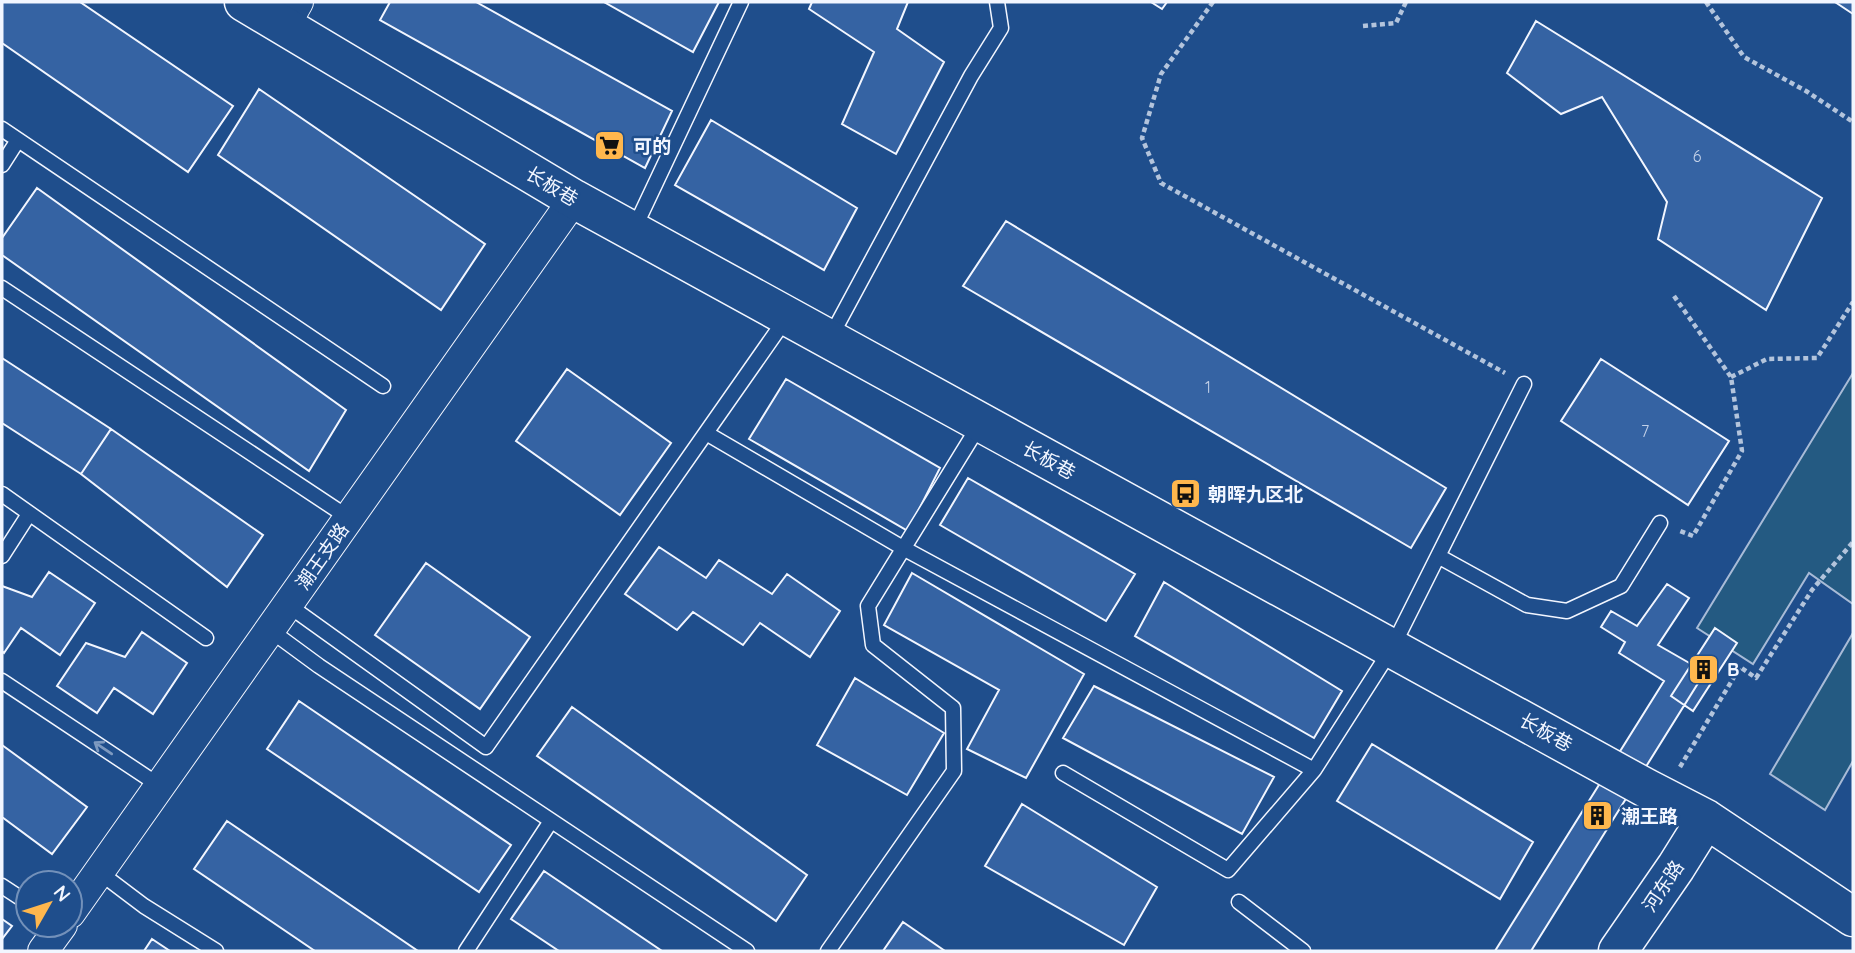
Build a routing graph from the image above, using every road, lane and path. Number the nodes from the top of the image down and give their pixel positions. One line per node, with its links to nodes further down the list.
1 (244, 2): 7 (street, 长板巷)
2 (741, 2): 14 (lane)
3 (997, 2): 19 (lane)
4 (1213, 2): 21 (path)
5 (1406, 2): 8 (path)
6 (1706, 2): 9 (path)
7 (291, 13): 13 (street, 长板巷)
8 (1363, 26)
9 (1853, 122)
10 (2, 129): 11 (lane)
11 (18, 140): 12 (lane); 22 (lane)
12 (2, 165)
13 (574, 199): 14 (street, 长板巷); 27 (street, 潮王支路)
14 (633, 232): 18 (street, 长板巷)
15 (2, 288): 27 (lane)
16 (1674, 296): 20 (path)
17 (1853, 302): 20 (path)
18 (787, 317): 19 (street, 长板巷); 24 (lane)
19 (829, 339): 23 (street, 长板巷)
20 (1731, 377): 28 (path)
21 (1524, 384): 32 (lane)
22 (383, 386)
23 (981, 423): 30 (lane); 37 (street, 长板巷)
24 (706, 433): 30 (lane); 33 (lane)
25 (2, 494): 26 (lane)
26 (29, 514): 31 (lane); 35 (lane)
27 (349, 519): 33 (street, 潮王支路)
28 (1660, 523): 32 (lane)
29 (1853, 542): 42 (path)
30 (903, 548): 39 (lane); 52 (lane)
31 (2, 556)
32 (1438, 556): 37 (lane)
33 (290, 601): 34 (street, 潮王支路); 36 (lane)
34 (270, 630): 41 (street, 潮王支路); 44 (lane)
35 (206, 638)
36 (353, 641)
37 (1392, 648): 39 (lane); 42 (street, 长板巷)
38 (2, 681): 41 (lane, one-way to 38)
39 (1314, 770): 40 (lane)
40 (1063, 773)
41 (160, 786): 45 (street, 潮王支路)
42 (1662, 797): 43 (street, 长板巷)
43 (1706, 819): 48 (street, 长板巷); 54 (street, 河东路)
44 (551, 821): 50 (lane); 51 (lane)
45 (99, 872): 46 (street, 潮王支路); 49 (lane)
46 (84, 893)
47 (1239, 902): 53 (lane)
48 (1853, 917)
49 (216, 951)
50 (466, 951)
51 (747, 951)
52 (828, 951)
53 (1303, 951)
54 (1618, 951)

